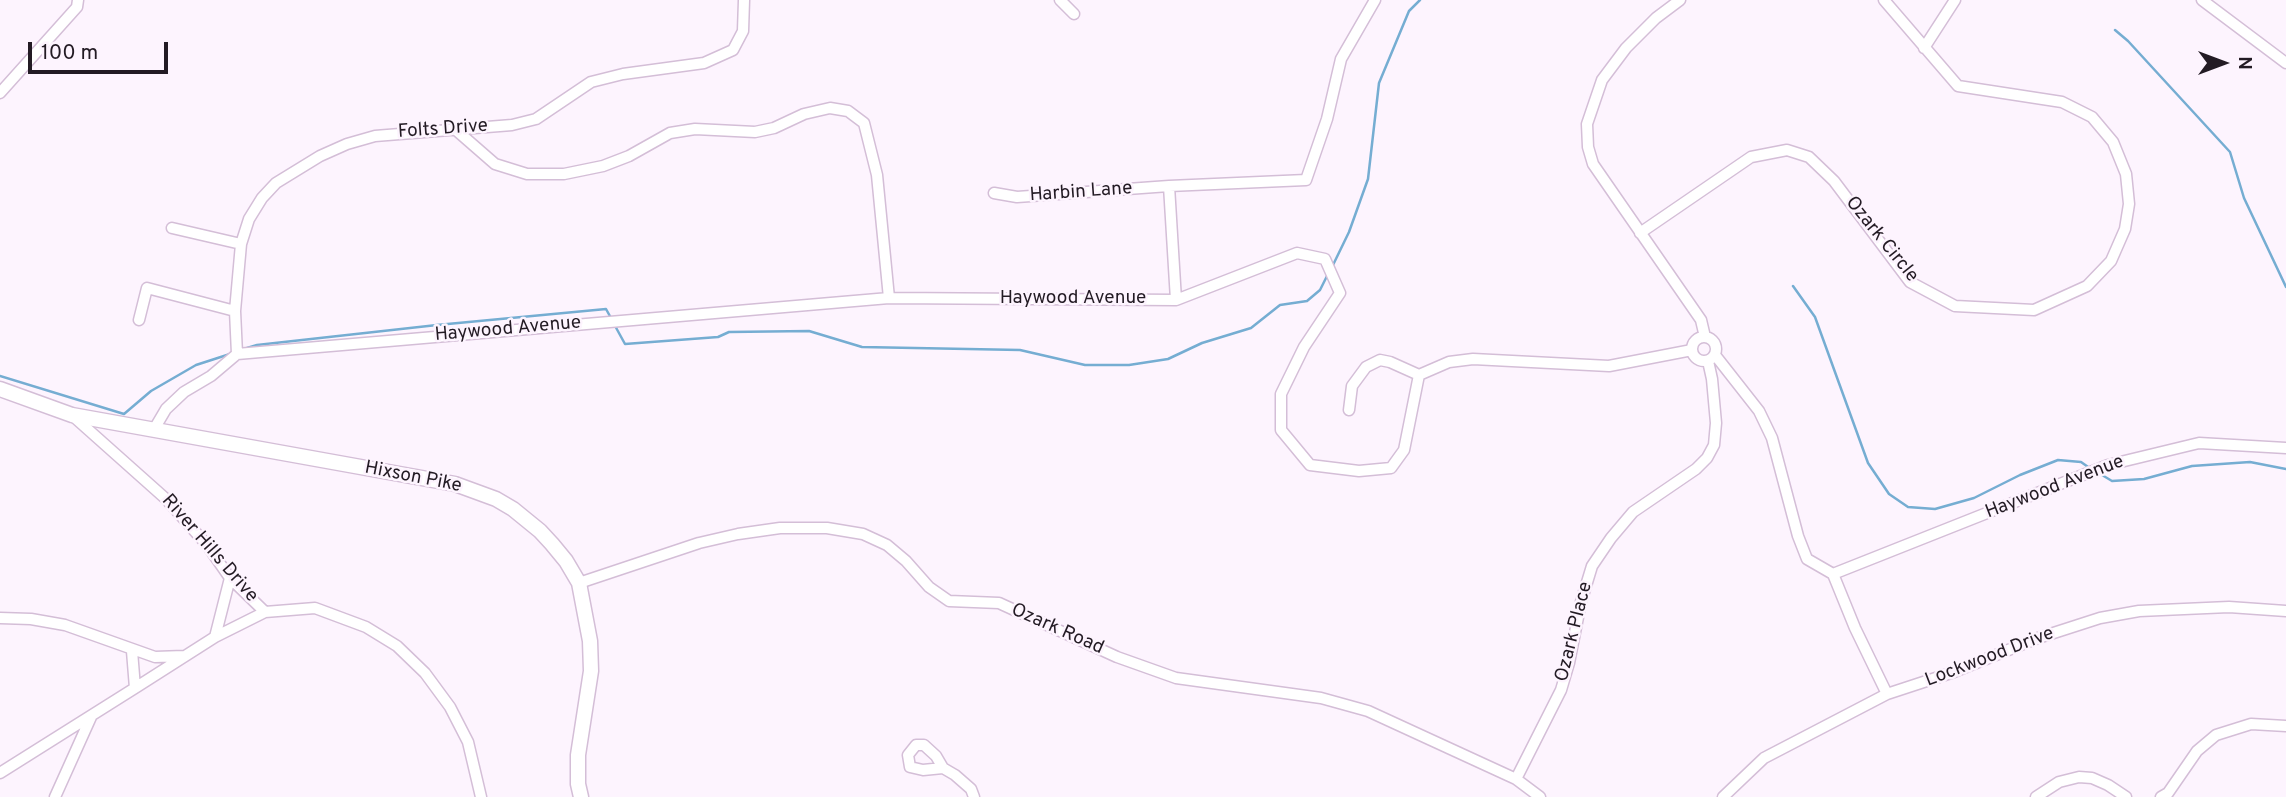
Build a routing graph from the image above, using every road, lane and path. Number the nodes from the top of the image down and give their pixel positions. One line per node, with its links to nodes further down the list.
1 (78, 0): 12 (street)
2 (744, 0): 13 (street, Folts Drive)
3 (1059, 0): 9 (street)
4 (1375, 0): 14 (street, Harbin Lane)
5 (1680, 0): 17 (street)
6 (1884, 0): 10 (street, Ozark Circle)
7 (1955, 0): 10 (street)
8 (2202, 0): 11 (street)
9 (1074, 14)
10 (1924, 48): 17 (street, Ozark Circle)
11 (2286, 63)
12 (0, 93)
13 (456, 130): 18 (street, Folts Drive); 19 (street)
14 (1168, 186): 15 (street, Harbin Lane); 20 (street)
15 (994, 193)
16 (172, 228): 18 (street)
17 (1640, 233): 23 (street)
18 (241, 244): 21 (street, Folts Drive)
19 (889, 298): 20 (street, Haywood Avenue); 25 (street, Haywood Avenue)
20 (1176, 300): 27 (street, Haywood Avenue)
21 (235, 310): 22 (street); 25 (street, Folts Drive)
22 (139, 320)
23 (1705, 337): 24 (street); 26 (street)
24 (1692, 350): 26 (street); 27 (street)
25 (237, 354): 31 (street)
26 (1712, 358): 33 (street); 48 (street, Ozark Place)
27 (1419, 375): 29 (street)
28 (0, 389): 30 (main road, Hixson Pike)
29 (1349, 410)
30 (72, 415): 31 (main road, Hixson Pike); 34 (street, River Hills Drive)
31 (153, 431): 35 (main road, Hixson Pike)
32 (2286, 448): 33 (street, Haywood Avenue)
33 (1833, 574): 43 (street)
34 (230, 578): 37 (street, River Hills Drive); 39 (street)
35 (579, 583): 48 (street, Ozark Road); 51 (main road, Hixson Pike)
36 (2286, 611): 43 (street, Lockwood Drive)
37 (265, 612): 39 (street); 50 (street, River Hills Drive)
38 (0, 618): 40 (street)
39 (215, 637): 41 (street)
40 (132, 651): 41 (street); 42 (street)
41 (184, 656): 42 (street)
42 (135, 688): 44 (street)
43 (1887, 694): 54 (street, Lockwood Drive)
44 (92, 717): 47 (street); 49 (street)
45 (2286, 726): 57 (street)
46 (943, 768): 52 (street)
47 (0, 773)
48 (1516, 779): 53 (street, Ozark Road)
49 (55, 797)
50 (481, 797)
51 (581, 797)
52 (974, 797)
53 (1540, 797)
54 (1723, 797)
55 (2036, 797): 56 (street)
56 (2126, 797)
57 (2161, 797)

